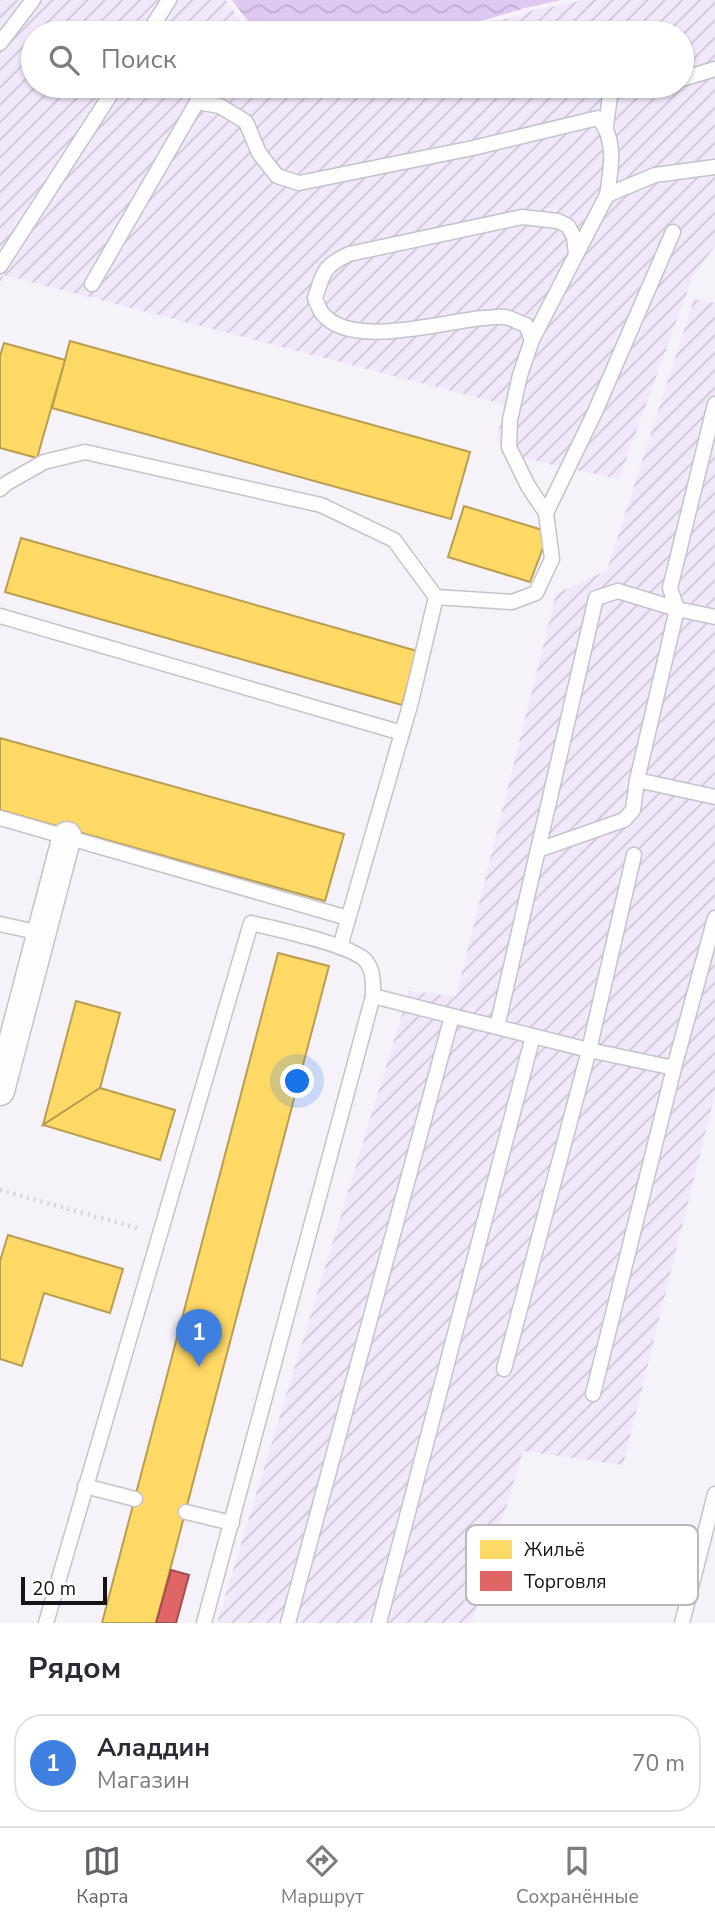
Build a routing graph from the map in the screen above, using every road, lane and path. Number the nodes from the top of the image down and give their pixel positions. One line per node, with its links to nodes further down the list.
1 (33, 0): 4 (lane)
2 (169, 0): 3 (lane)
3 (156, 21)
4 (0, 43)
5 (715, 69): 6 (lane)
6 (694, 75)
7 (108, 98): 14 (lane)
8 (610, 98): 9 (lane)
9 (606, 126): 11 (lane); 15 (lane)
10 (715, 167): 11 (lane)
11 (607, 195): 13 (lane)
12 (673, 232): 19 (lane)
13 (576, 256): 16 (lane); 16 (lane)
14 (0, 266)
15 (92, 285)
16 (532, 340): 19 (lane)
17 (715, 404): 21 (lane)
18 (2, 484): 20 (lane)
19 (546, 513): 20 (lane)
20 (436, 597): 24 (lane)
21 (677, 609): 23 (lane); 25 (lane); 29 (lane)
22 (0, 616): 24 (lane)
23 (715, 617)
24 (402, 733): 31 (lane)
25 (637, 780): 26 (lane); 29 (lane)
26 (715, 797)
27 (0, 818): 28 (lane)
28 (67, 836): 31 (lane); 34 (street)
29 (538, 850): 38 (lane)
30 (634, 855): 40 (lane)
31 (348, 918): 35 (lane)
32 (715, 919): 41 (lane)
33 (0, 924): 34 (lane)
34 (41, 933): 42 (street)
35 (340, 947): 36 (lane); 44 (lane)
36 (373, 996): 37 (lane); 51 (lane)
37 (452, 1016): 38 (lane); 56 (lane)
38 (497, 1027): 39 (lane)
39 (533, 1036): 40 (lane); 57 (lane)
40 (589, 1051): 41 (lane); 45 (lane)
41 (674, 1068): 46 (lane)
42 (0, 1091)
43 (0, 1190): 44 (path)
44 (159, 1233): 47 (lane)
45 (504, 1369)
46 (593, 1394)
47 (85, 1486): 49 (lane); 54 (lane)
48 (715, 1494): 52 (lane)
49 (135, 1499)
50 (186, 1512): 51 (lane)
51 (232, 1523): 55 (lane)
52 (698, 1560)
53 (687, 1605): 58 (lane)
54 (46, 1623)
55 (204, 1623)
56 (288, 1623)
57 (379, 1623)
58 (682, 1623)

